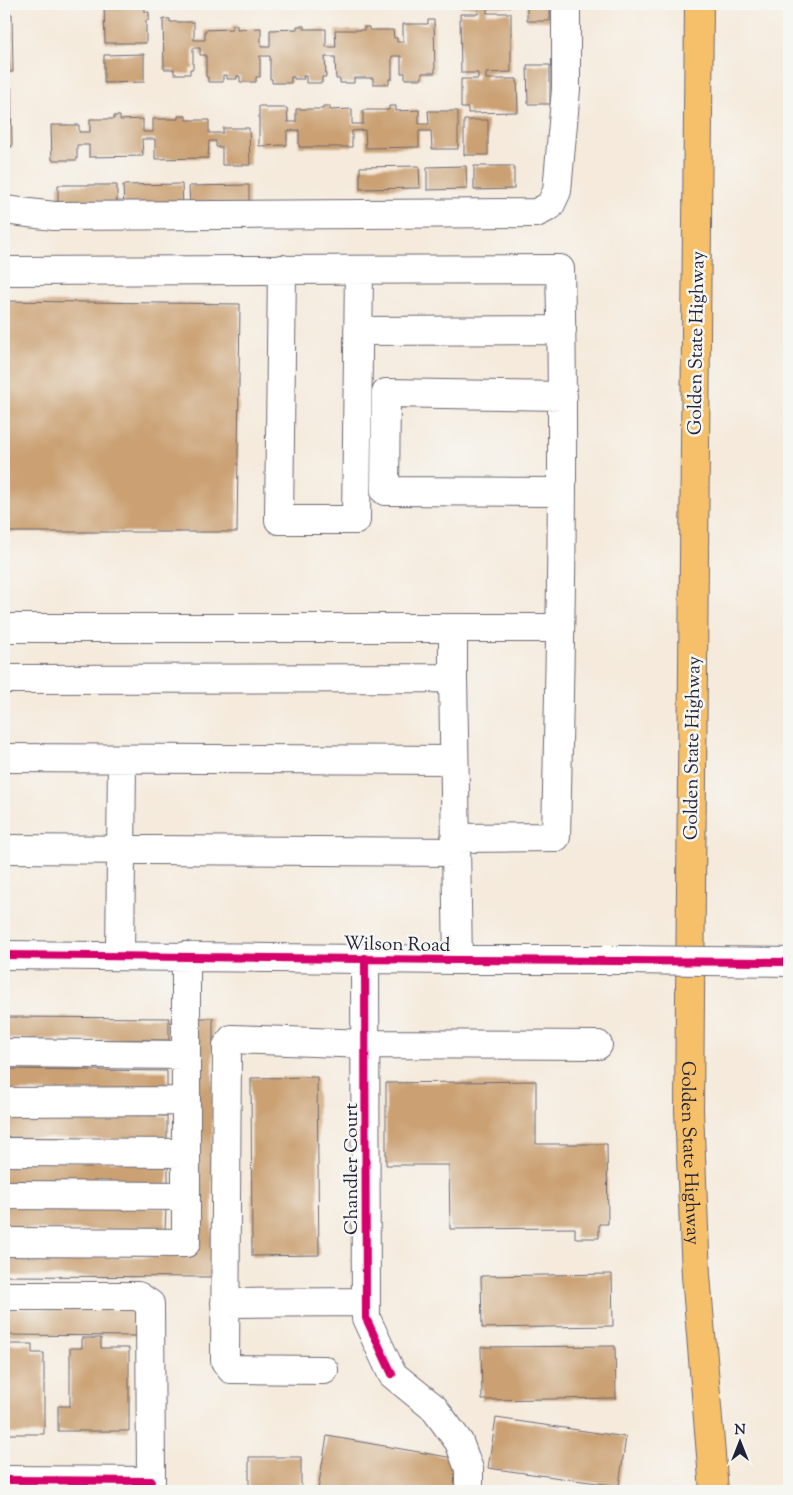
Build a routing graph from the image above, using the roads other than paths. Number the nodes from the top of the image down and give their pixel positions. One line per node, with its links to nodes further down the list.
1 (566, 4): 3 (street)
2 (699, 4): 45 (highway, Golden State Highway)
3 (4, 210)
4 (282, 269): 5 (street); 6 (street); 8 (street)
5 (359, 270): 7 (street); 8 (street)
6 (4, 271)
7 (562, 330): 8 (street); 9 (street)
8 (358, 331)
9 (563, 396): 10 (street); 10 (street)
10 (562, 492): 13 (street)
11 (4, 628): 12 (street)
12 (453, 628): 13 (street); 14 (street)
13 (560, 628): 19 (street)
14 (453, 678): 15 (street); 18 (street)
15 (4, 679)
16 (4, 758): 17 (street)
17 (122, 759): 18 (street); 21 (street)
18 (453, 760): 19 (street)
19 (455, 845): 21 (street); 26 (street)
20 (4, 849): 21 (street)
21 (121, 850): 23 (street)
22 (4, 955): 23 (street, Wilson Road)
23 (120, 956): 24 (street, Wilson Road)
24 (186, 956): 25 (street, Wilson Road); 31 (street)
25 (365, 958): 26 (street, Wilson Road); 28 (street, Chandler Court)
26 (458, 960): 27 (street, Wilson Road, bridge)
27 (789, 962)
28 (365, 1044): 29 (street); 40 (street, Chandler Court); 41 (street)
29 (598, 1045)
30 (4, 1053): 31 (street)
31 (186, 1055): 32 (street)
32 (186, 1101): 33 (street); 35 (street)
33 (4, 1102)
34 (4, 1152): 35 (street)
35 (186, 1153): 37 (street)
36 (4, 1195): 37 (street)
37 (186, 1196): 38 (street)
38 (4, 1242)
39 (4, 1296): 43 (street)
40 (366, 1302): 41 (street); 44 (street, Chandler Court)
41 (225, 1303): 42 (street)
42 (324, 1370)
43 (4, 1480)
44 (470, 1491)
45 (714, 1491)

